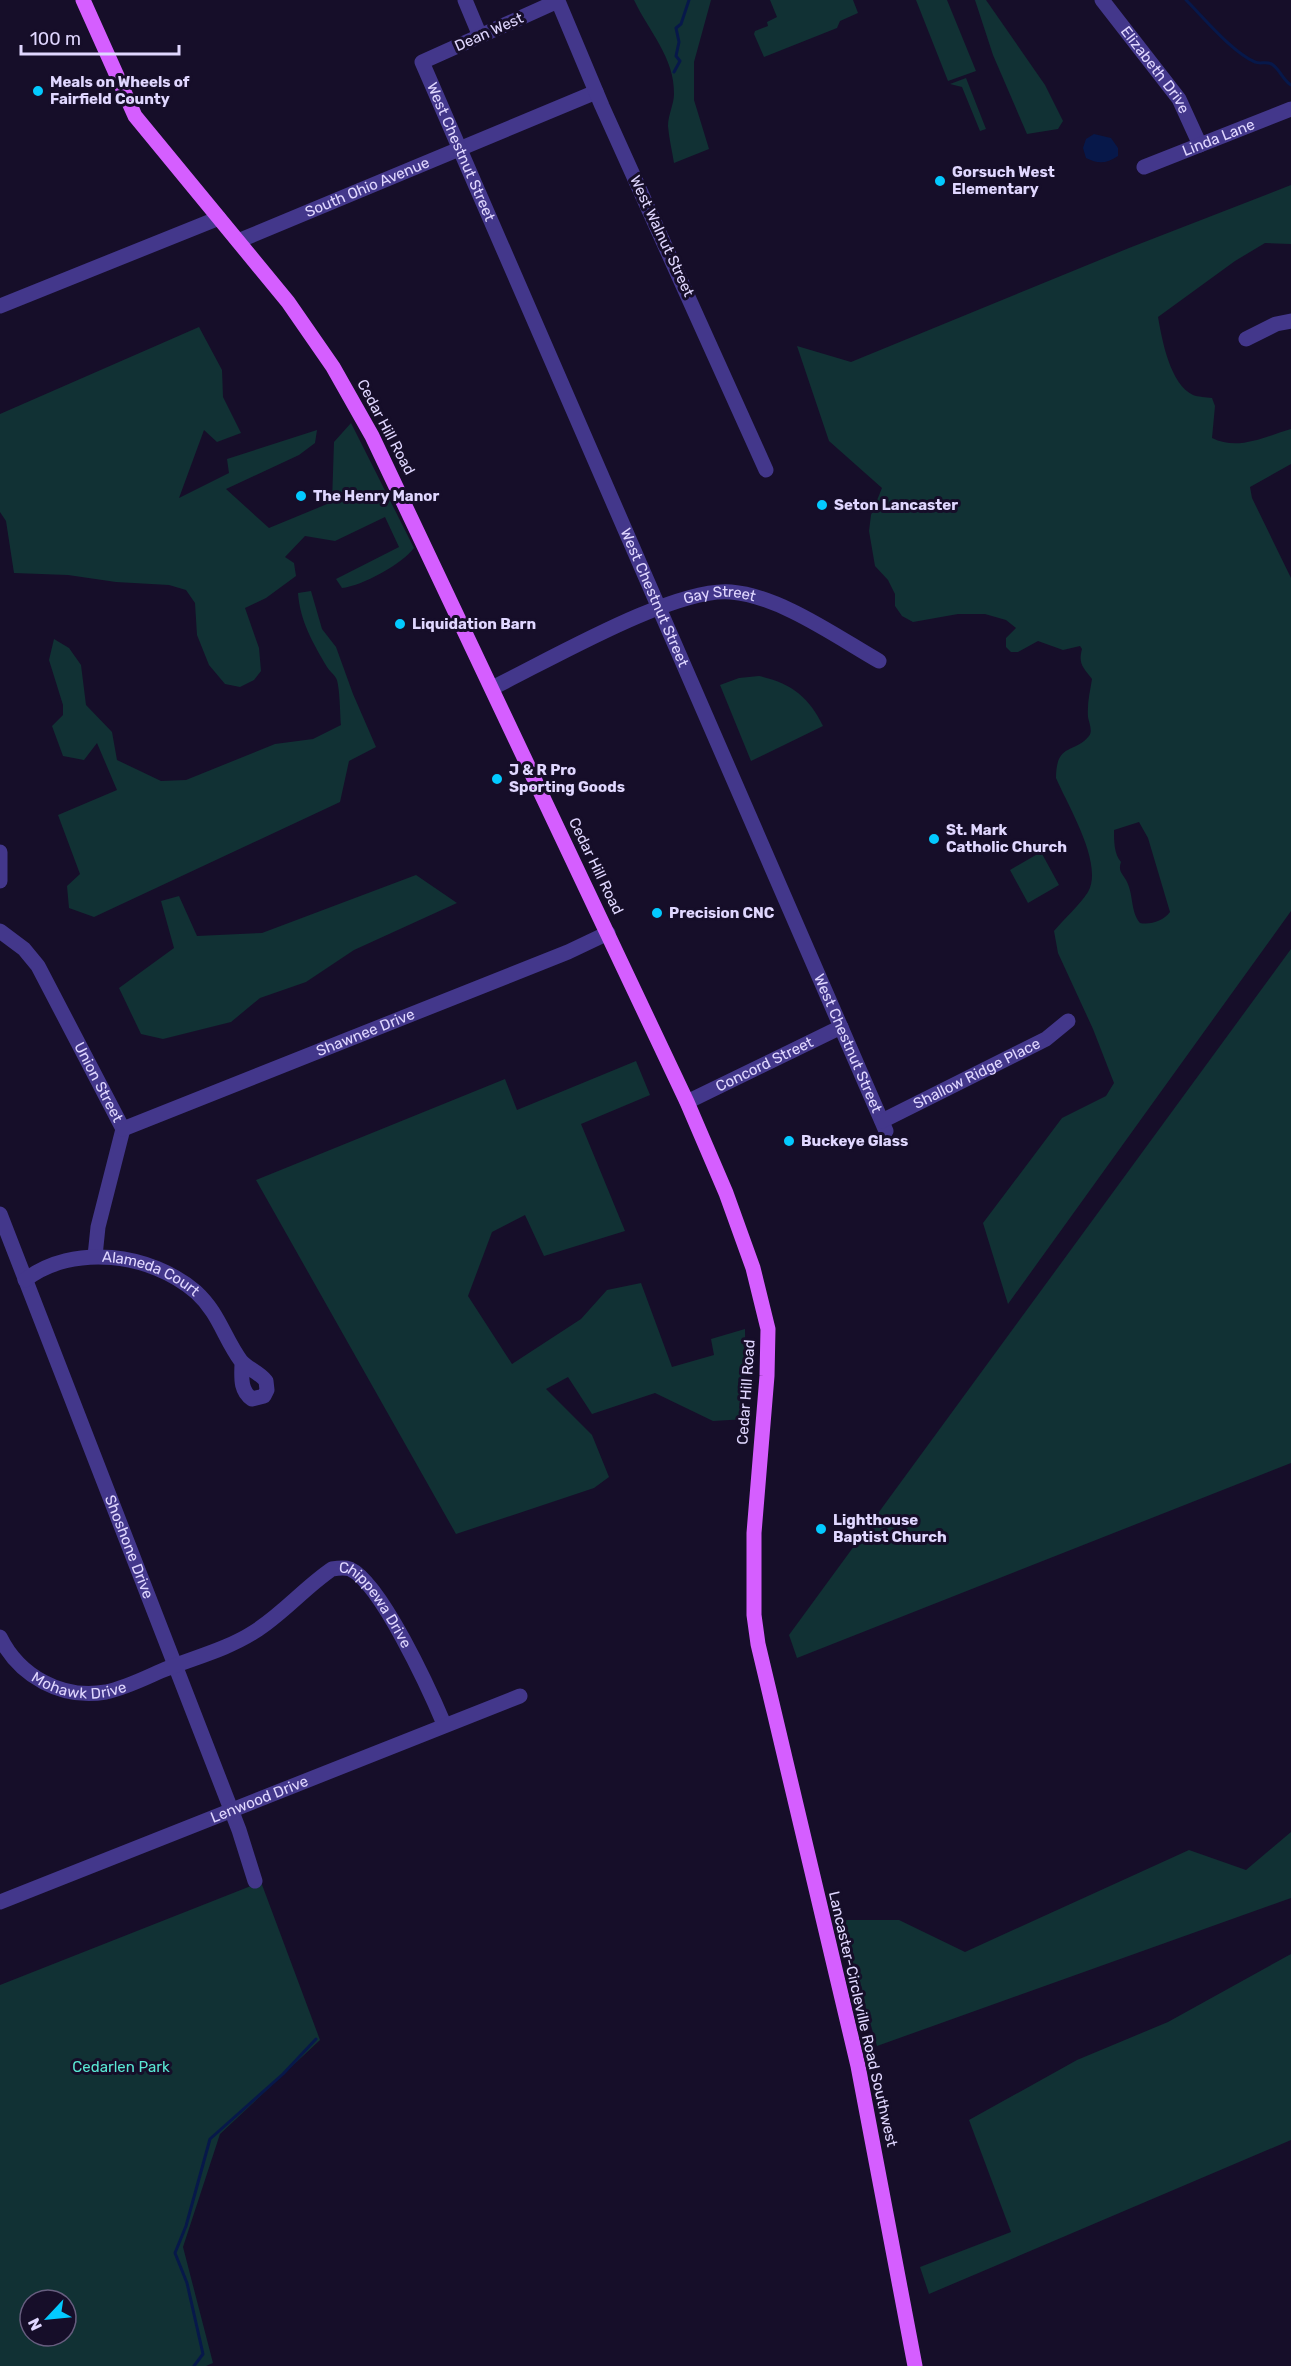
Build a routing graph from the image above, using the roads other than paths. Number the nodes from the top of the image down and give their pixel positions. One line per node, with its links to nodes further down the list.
1 (83, 0): 12 (main road, Cedar Hill Road)
2 (465, 0): 5 (street)
3 (1102, 0): 9 (street, Elizabeth Drive)
4 (558, 1): 5 (street, Dean West); 7 (street, West Walnut Street)
5 (480, 36): 6 (street, Dean West)
6 (423, 65): 10 (street, West Chestnut Street)
7 (596, 92): 10 (street, South Ohio Avenue); 17 (street, West Walnut Street)
8 (1291, 109): 9 (street, Linda Lane)
9 (1200, 145): 11 (street, Linda Lane)
10 (458, 150): 13 (street, South Ohio Avenue); 18 (street, West Chestnut Street)
11 (1144, 167)
12 (219, 218): 13 (main road, Cedar Hill Road); 14 (street)
13 (238, 241): 20 (main road, Cedar Hill Road)
14 (0, 306)
15 (1291, 321): 16 (street)
16 (1246, 339)
17 (766, 470)
18 (660, 607): 19 (street, Gay Street); 20 (street, Gay Street); 26 (street, West Chestnut Street)
19 (879, 661)
20 (492, 688): 24 (main road, Cedar Hill Road)
21 (0, 852): 22 (street)
22 (0, 881)
23 (0, 931): 29 (street, Union Street)
24 (608, 933): 27 (main road, Cedar Hill Road); 29 (street, Shawnee Drive)
25 (1068, 1021): 28 (street, Shallow Ridge Place)
26 (841, 1027): 27 (street, Concord Street); 28 (street, West Chestnut Street)
27 (687, 1102): 36 (main road, Cedar Hill Road)
28 (884, 1126)
29 (123, 1129): 31 (street, Union Street)
30 (0, 1214): 32 (street, Shoshone Drive)
31 (95, 1256): 32 (street, Alameda Court); 33 (street, Alameda Court)
32 (26, 1280): 35 (street, Shoshone Drive)
33 (242, 1362)
34 (0, 1637): 35 (street, Mohawk Drive)
35 (175, 1666): 38 (street, Chippewa Drive); 39 (street, Shoshone Drive)
36 (765, 1682): 42 (main road, Lancaster-Circleville Road Southwest)
37 (520, 1696): 38 (street, Lenwood Drive)
38 (444, 1724): 39 (street, Lenwood Drive)
39 (231, 1811): 40 (street, Shoshone Drive); 41 (street, Lenwood Drive)
40 (255, 1881)
41 (0, 1902)
42 (915, 2366)

